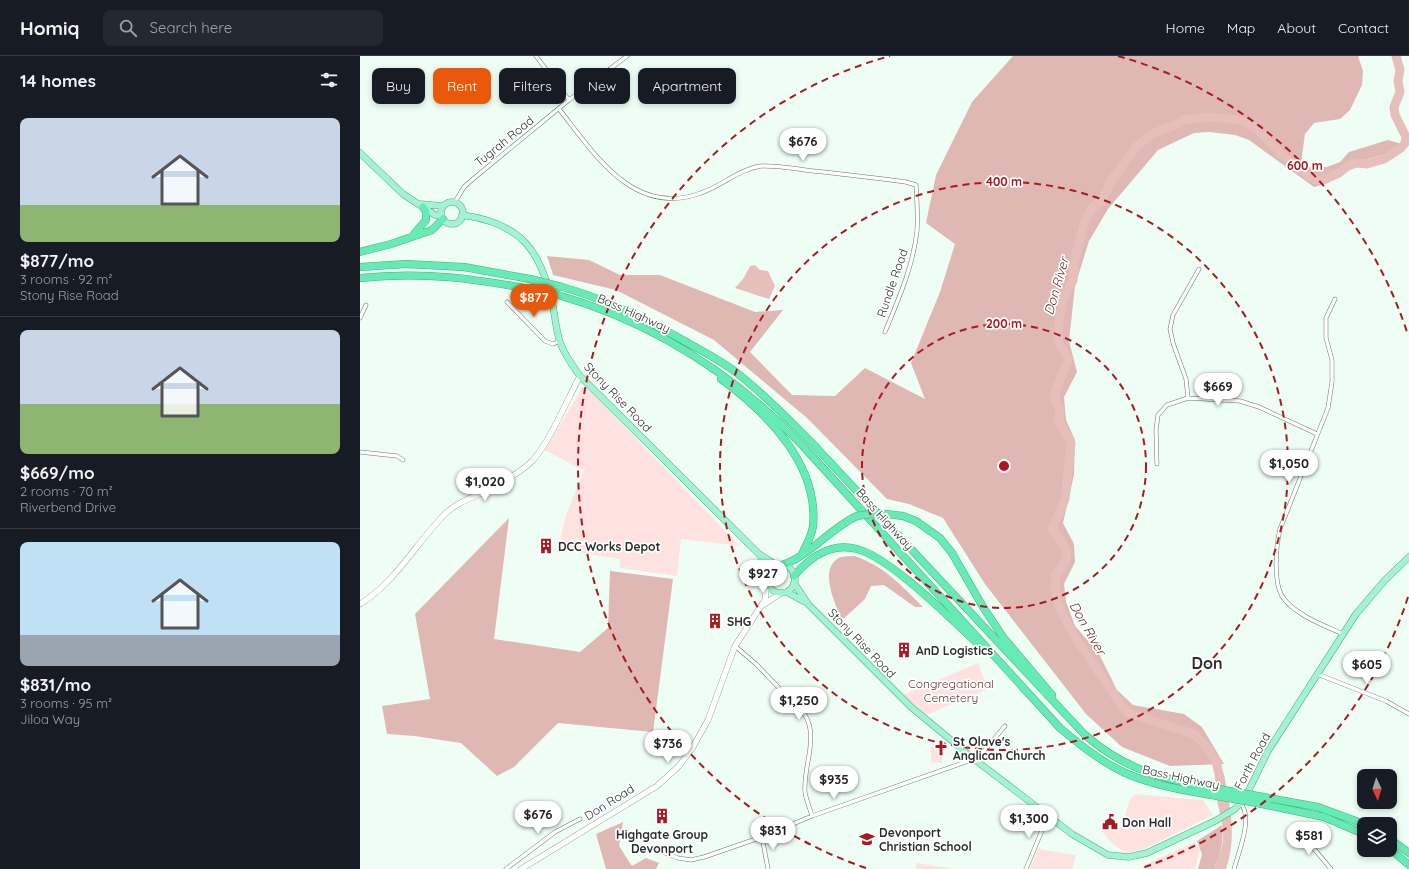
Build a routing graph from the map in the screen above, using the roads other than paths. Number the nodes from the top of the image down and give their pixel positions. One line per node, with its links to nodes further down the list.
1 (536, 56): 3 (street)
2 (627, 56): 3 (street, Tugrah Road)
3 (569, 100): 4 (street, Tugrah Road)
4 (559, 109): 6 (street, Tugrah Road); 20 (street, Rundle Road)
5 (360, 153): 7 (main road)
6 (455, 202): 8 (main road); 9 (main road)
7 (420, 205): 8 (main road); 10 (main road); 11 (highway)
8 (443, 206): 10 (main road)
9 (462, 215): 10 (main road); 21 (main road, Stony Rise Road)
10 (442, 217): 11 (highway)
11 (413, 236): 12 (highway)
12 (360, 252)
13 (360, 267): 46 (highway, Bass Highway, bridge)
14 (1198, 269): 24 (street)
15 (360, 278): 22 (highway, Bass Highway, bridge)
16 (1334, 299): 25 (street)
17 (508, 302): 21 (street)
18 (366, 305): 19 (street)
19 (360, 318)
20 (885, 332)
21 (560, 342): 23 (main road, Stony Rise Road)
22 (693, 354): 30 (highway); 43 (highway, Bass Highway)
23 (580, 376): 29 (main road, Stony Rise Road); 37 (main road)
24 (1188, 398): 25 (street); 28 (street)
25 (1317, 434): 40 (street)
26 (360, 452): 27 (street)
27 (403, 460)
28 (1157, 464)
29 (759, 554): 32 (main road, Stony Rise Road); 33 (main road, Stony Rise Road)
30 (802, 554): 32 (highway); 46 (highway, bridge)
31 (1409, 557): 40 (main road, Forth Road)
32 (780, 566): 33 (main road); 34 (main road)
33 (768, 574): 35 (main road)
34 (794, 580): 36 (main road); 38 (main road, Stony Rise Road); 43 (highway)
35 (767, 583): 36 (main road); 39 (main road, Don Road)
36 (784, 592): 38 (main road, Stony Rise Road); 39 (main road, Don Road)
37 (360, 604)
38 (808, 604): 47 (main road, Stony Rise Road)
39 (758, 610): 41 (main road, Don Road)
40 (1343, 634): 42 (main road, Forth Road)
41 (734, 646): 51 (street); 65 (main road, Don Road)
42 (1317, 674): 44 (street); 50 (main road, Forth Road)
43 (1027, 692): 48 (highway, Bass Highway)
44 (1409, 714)
45 (1005, 726): 47 (street)
46 (1078, 728): 48 (highway, Bass Highway)
47 (974, 759): 51 (street); 52 (main road, Forth Road)
48 (1201, 789): 49 (highway, Bass Highway, bridge)
49 (1258, 799): 54 (highway, Bass Highway); 55 (highway, Bass Highway)
50 (1240, 803): 52 (main road, Forth Road); 68 (street)
51 (812, 816): 57 (street)
52 (1048, 816): 67 (street)
53 (580, 819): 64 (street)
54 (1357, 821)
55 (1357, 831)
56 (1300, 832): 63 (street)
57 (762, 837): 59 (street); 66 (street)
58 (1397, 844): 60 (highway)
59 (654, 849)
60 (1409, 853)
61 (1397, 855): 62 (highway)
62 (1409, 865)
63 (1329, 868)
64 (506, 869)
65 (521, 869)
66 (768, 869)
67 (1026, 869)
68 (1234, 869)

